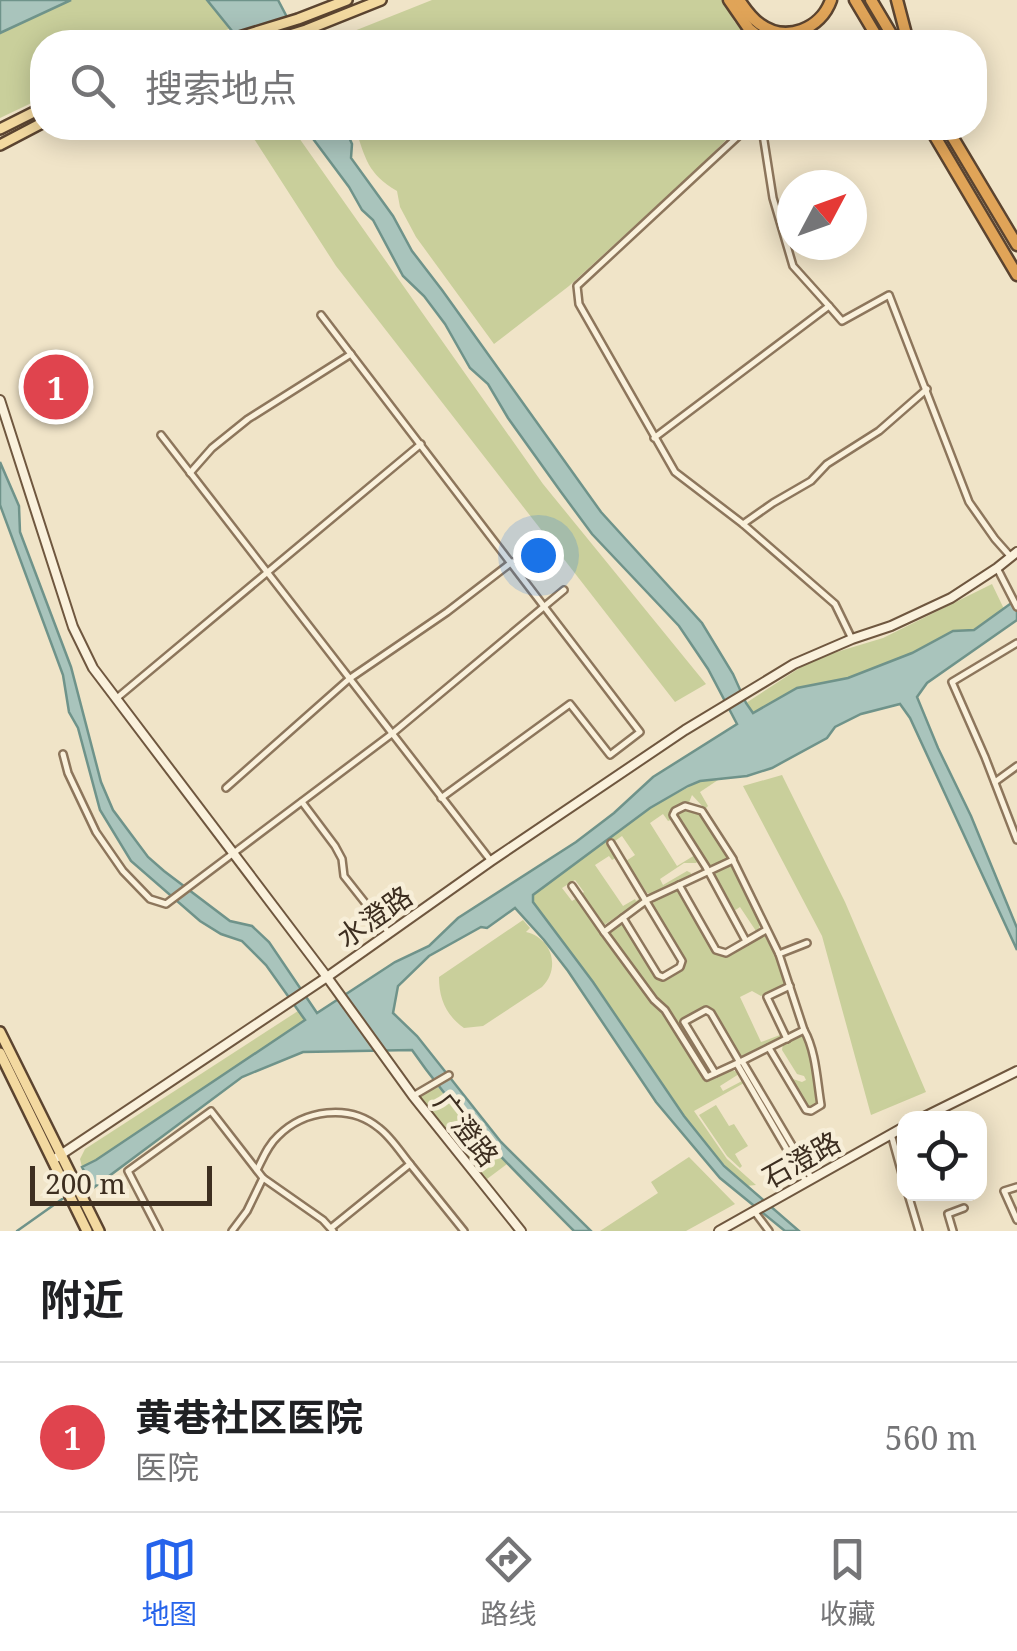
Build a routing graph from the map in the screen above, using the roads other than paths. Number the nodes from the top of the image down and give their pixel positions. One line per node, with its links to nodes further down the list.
1 (347, 0): 9 (main road)
2 (381, 0): 10 (main road)
3 (729, 0): 11 (highway)
4 (740, 0): 12 (highway)
5 (831, 0): 13 (highway)
6 (855, 0): 14 (highway)
7 (870, 0): 15 (highway)
8 (897, 0): 16 (highway)
9 (263, 30)
10 (306, 30)
11 (750, 30)
12 (769, 30)
13 (798, 30)
14 (873, 30)
15 (889, 30)
16 (905, 30)
17 (30, 114): 18 (main road)
18 (0, 130)
19 (30, 130): 24 (main road)
20 (733, 140): 33 (street)
21 (764, 140): 27 (street)
22 (936, 140): 26 (highway)
23 (954, 140): 25 (highway)
24 (0, 145)
25 (1017, 246)
26 (1017, 274)
27 (829, 306): 30 (street); 33 (street)
28 (321, 315): 29 (street)
29 (351, 354): 34 (street); 35 (street)
30 (927, 389): 36 (street); 37 (street)
31 (0, 400): 47 (street, 广澄路)
32 (161, 435): 35 (street)
33 (654, 438): 36 (street)
34 (422, 444): 38 (street); 40 (street)
35 (190, 473): 40 (street)
36 (743, 524): 44 (street)
37 (1014, 554): 39 (street, 水澄路)
38 (512, 562): 43 (street); 46 (street)
39 (997, 568): 42 (street); 44 (street, 水澄路)
40 (268, 573): 46 (street); 47 (street)
41 (564, 590): 43 (street)
42 (1015, 604)
43 (545, 606): 48 (street); 54 (street)
44 (852, 638): 59 (street, 水澄路)
45 (1017, 642): 52 (street)
46 (349, 679): 48 (street); 53 (street)
47 (115, 700): 58 (street, 广澄路)
48 (393, 733): 54 (street); 55 (street)
49 (62, 754): 58 (street)
50 (1014, 769): 51 (street); 52 (street)
51 (1017, 781)
52 (995, 782): 56 (street)
53 (226, 788)
54 (441, 798): 59 (street)
55 (302, 802): 58 (street); 68 (street)
56 (1017, 840)
57 (611, 843): 64 (street)
58 (234, 853): 72 (street, 广澄路)
59 (491, 860): 68 (street, 水澄路)
60 (733, 860): 61 (street); 61 (street); 71 (street)
61 (708, 872): 62 (street); 69 (street)
62 (679, 885): 64 (street); 69 (street)
63 (572, 886): 67 (street)
64 (647, 900): 65 (street); 65 (street)
65 (623, 918): 67 (street)
66 (766, 930): 69 (street)
67 (604, 932): 77 (street)
68 (390, 933): 72 (street, 水澄路)
69 (746, 941)
70 (807, 943): 71 (street)
71 (779, 954): 73 (street)
72 (328, 976): 85 (street, 广澄路); 89 (street, 水澄路)
73 (790, 986): 74 (street); 78 (street)
74 (804, 1030): 78 (street); 79 (street)
75 (690, 1031): 77 (street); 81 (street); 83 (street)
76 (0, 1032): 89 (main road)
77 (681, 1036): 83 (street)
78 (786, 1039): 79 (street)
79 (768, 1047): 81 (street)
80 (0, 1053): 89 (main road)
81 (739, 1062): 83 (street); 94 (street)
82 (1017, 1071): 86 (street)
83 (715, 1072)
84 (449, 1074): 85 (street)
85 (413, 1096): 107 (street, 广澄路)
86 (936, 1111)
87 (897, 1131): 88 (street, 石澄路)
88 (891, 1134): 90 (street); 94 (street, 石澄路)
89 (57, 1156): 96 (main road)
90 (897, 1156)
91 (410, 1164): 92 (street); 101 (street); 106 (street)
92 (256, 1170): 93 (street); 104 (street)
93 (263, 1178): 101 (street); 105 (street)
94 (809, 1180): 99 (street, 石澄路)
95 (1017, 1187): 100 (street)
96 (79, 1201): 102 (main road); 103 (main road)
97 (910, 1201): 110 (street)
98 (964, 1208): 111 (street)
99 (754, 1211): 108 (street, 石澄路); 109 (street)
100 (1017, 1220)
101 (331, 1230)
102 (87, 1231)
103 (99, 1231)
104 (159, 1231)
105 (232, 1231)
106 (464, 1231)
107 (521, 1231)
108 (719, 1231)
109 (769, 1231)
110 (919, 1231)
111 (953, 1231)

